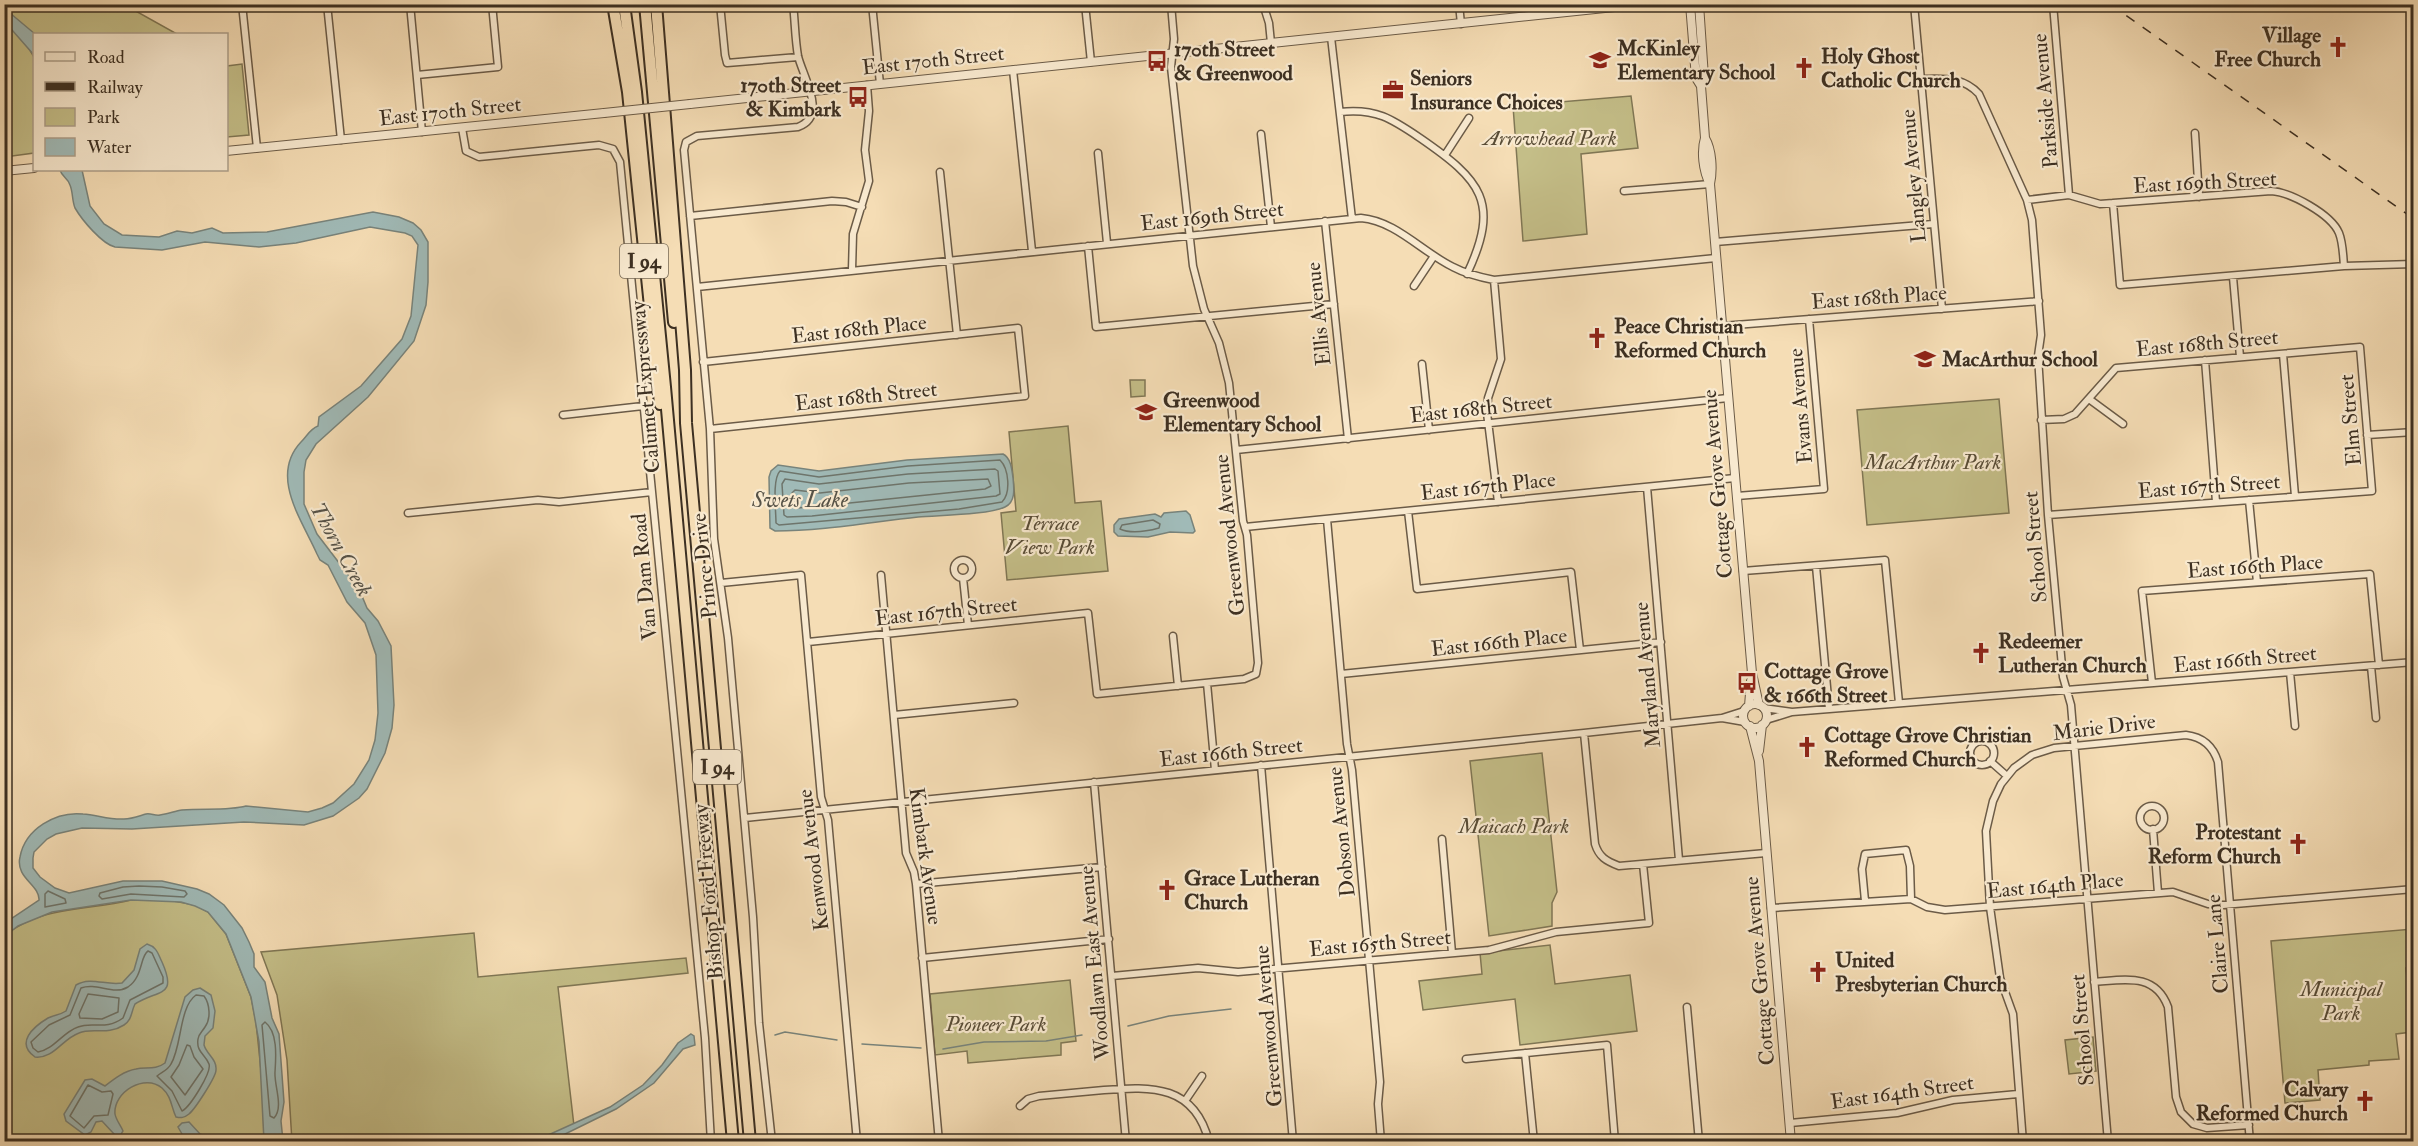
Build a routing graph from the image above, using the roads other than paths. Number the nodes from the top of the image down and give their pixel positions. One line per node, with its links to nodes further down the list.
1 (243, 4): 42 (street)
2 (327, 4): 41 (street)
3 (410, 4): 29 (street)
4 (492, 4): 29 (street)
5 (613, 4): 117 (highway, I 94)
6 (624, 4): 117 (highway, Calumet Expressway)
7 (645, 4): 96 (highway, I 94)
8 (656, 4): 96 (highway)
9 (720, 4): 26 (street)
10 (793, 4): 26 (street)
11 (872, 4): 31 (street)
12 (1086, 4): 27 (street)
13 (1171, 4): 25 (street, Greenwood Avenue)
14 (1263, 4): 24 (street)
15 (1459, 4): 22 (street)
16 (1643, 4): 21 (street, East 170th Street)
17 (1690, 4): 33 (street, Cottage Grove Avenue)
18 (1699, 4): 33 (street, Cottage Grove Avenue)
19 (1914, 4): 30 (street, Langley Avenue)
20 (2053, 4): 51 (street, Parkside Avenue)
21 (1621, 6): 22 (street, East 170th Street)
22 (1461, 24): 23 (street, East 170th Street)
23 (1330, 37): 24 (street, East 170th Street); 35 (street)
24 (1271, 43): 25 (street, East 170th Street)
25 (1173, 54): 27 (street, East 170th Street); 61 (street, Greenwood Avenue)
26 (798, 57): 34 (street)
27 (1091, 62): 28 (street, East 170th Street)
28 (1013, 70): 31 (street, East 170th Street); 65 (street)
29 (417, 75): 38 (street)
30 (1920, 79): 53 (street, School Street); 59 (street, Langley Avenue)
31 (880, 84): 32 (street, East 170th Street)
32 (867, 85): 34 (street, East 170th Street); 55 (street)
33 (1701, 86): 49 (street, Cottage Grove Avenue)
34 (810, 91): 37 (street, East 170th Street, bridge); 56 (street, Prince Drive)
35 (1340, 112): 45 (street); 57 (street)
36 (1469, 118): 45 (street)
37 (462, 128): 38 (street, East 170th Street); 93 (street, Van Dam Road)
38 (422, 132): 41 (street, East 170th Street)
39 (2195, 133): 52 (street)
40 (1261, 134): 60 (street)
41 (341, 140): 42 (street, East 170th Street)
42 (257, 148): 43 (street, East 170th Street)
43 (228, 151)
44 (1098, 153): 63 (street)
45 (1445, 155): 72 (street)
46 (33, 168): 47 (street)
47 (4, 171)
48 (940, 172): 68 (street)
49 (1710, 184): 50 (street); 62 (street, Cottage Grove Avenue)
50 (1624, 191)
51 (2069, 195): 53 (street, East 169th Street); 54 (street, East 169th Street)
52 (2199, 197): 54 (street, East 169th Street); 70 (street, East 169th Street)
53 (2027, 200): 77 (street, School Street)
54 (2113, 203): 73 (street)
55 (862, 207): 56 (street); 71 (street)
56 (690, 216): 76 (street, Prince Drive)
57 (1352, 219): 58 (street, East 169th Street); 66 (street, East 169th Street)
58 (1324, 221): 60 (street, East 169th Street); 78 (street, Ellis Avenue)
59 (1933, 224): 62 (street); 79 (street, Langley Avenue)
60 (1270, 227): 61 (street, East 169th Street)
61 (1188, 235): 63 (street, East 169th Street); 80 (street, Greenwood Avenue)
62 (1714, 242): 67 (street, Cottage Grove Avenue)
63 (1107, 243): 64 (street, East 169th Street)
64 (1088, 246): 65 (street, East 169th Street); 80 (street)
65 (1032, 251): 68 (street, East 169th Street)
66 (1434, 256): 72 (street, East 169th Street); 75 (street)
67 (1716, 258): 74 (street, East 169th Street); 82 (street, Cottage Grove Avenue)
68 (949, 261): 71 (street, East 169th Street); 83 (street)
69 (2414, 264): 70 (street)
70 (2344, 266): 73 (street)
71 (852, 270): 76 (street, East 169th Street)
72 (1467, 274): 74 (street, East 169th Street)
73 (2233, 276): 86 (street)
74 (1494, 280): 97 (street)
75 (1414, 286)
76 (697, 287): 88 (street, Prince Drive)
77 (2039, 301): 79 (street, East 168th Place); 95 (street, School Street)
78 (1334, 304): 80 (street); 103 (street, Ellis Avenue)
79 (1942, 309): 81 (street, East 168th Place)
80 (1208, 315): 104 (street, Greenwood Avenue)
81 (1809, 319): 82 (street, East 168th Place); 109 (street, Evans Avenue)
82 (1722, 326): 91 (street, Cottage Grove Avenue)
83 (957, 335): 88 (street, East 168th Place); 90 (street, East 168th Place)
84 (2360, 347): 85 (street, East 168th Street); 102 (street, Elm Street)
85 (2283, 354): 86 (street, East 168th Street); 110 (street)
86 (2240, 357): 87 (street, East 168th Street)
87 (2205, 360): 92 (street, East 168th Street); 113 (street)
88 (703, 362): 99 (street, Prince Drive)
89 (1422, 364): 100 (street)
90 (1025, 396): 99 (street, East 168th Street)
91 (1728, 398): 97 (street, East 168th Street); 105 (street, Cottage Grove Avenue)
92 (2089, 399): 95 (street, East 168th Street); 98 (street)
93 (643, 406): 94 (street); 108 (street, Van Dam Road)
94 (563, 415)
95 (2041, 420): 116 (street, School Street)
96 (686, 423): 204 (highway, Bishop Ford Freeway / I 94)
97 (1487, 424): 100 (street, East 168th Street); 112 (street)
98 (2123, 424)
99 (710, 429): 125 (street, Prince Drive)
100 (1429, 430): 103 (street, East 168th Street)
101 (2414, 432): 102 (street)
102 (2367, 435): 107 (street, Elm Street)
103 (1348, 439): 104 (street, East 168th Street)
104 (1236, 450): 119 (street, Greenwood Avenue)
105 (1735, 478): 106 (street, East 167th Place); 109 (street, Cottage Grove Avenue)
106 (1647, 487): 112 (street, East 167th Place); 130 (street, Maryland Avenue)
107 (2372, 491): 110 (street, East 167th Street)
108 (652, 492): 115 (street); 201 (street, Van Dam Road)
109 (1737, 496): 121 (street, Cottage Grove Avenue)
110 (2295, 496): 111 (street, East 167th Street)
111 (2249, 500): 113 (street, East 167th Street); 124 (street)
112 (1498, 502): 114 (street, East 167th Place)
113 (2216, 502): 116 (street, East 167th Street)
114 (1408, 511): 118 (street, East 167th Place); 131 (street)
115 (408, 513)
116 (2048, 515): 141 (street, School Street)
117 (676, 517): 194 (highway, Bishop Ford Freeway / I 94)
118 (1327, 519): 119 (street, East 167th Place); 137 (street, Dobson Avenue)
119 (1245, 527): 138 (street, Greenwood Avenue)
120 (1816, 566): 121 (street); 143 (street); 146 (street)
121 (1743, 571): 136 (street, Cottage Grove Avenue)
122 (881, 575): 127 (street, Kimbark Avenue)
123 (963, 578): 126 (street)
124 (2257, 582): 133 (street, East 166th Place); 139 (street, East 166th Place)
125 (721, 584): 129 (street, Kenwood Avenue); 167 (street, Prince Drive)
126 (968, 625): 127 (street, East 167th Street); 140 (street, East 167th Street)
127 (886, 634): 129 (street, East 167th Street); 148 (street, Kimbark Avenue)
128 (1173, 636): 140 (street)
129 (808, 642): 166 (street, Kenwood Avenue)
130 (1660, 642): 131 (street, East 166th Place); 152 (street, Maryland Avenue)
131 (1580, 650): 137 (street, East 166th Place)
132 (2414, 662): 133 (street, East 166th Street)
133 (2379, 665): 134 (street, East 166th Street)
134 (2371, 666): 135 (street, East 166th Street); 150 (street)
135 (2290, 672): 139 (street, East 166th Street); 154 (street)
136 (1752, 673): 144 (street, Cottage Grove Avenue); 145 (street, Cottage Grove Avenue)
137 (1341, 674): 158 (street, Dobson Avenue)
138 (1207, 683): 140 (street); 162 (street)
139 (2152, 683): 141 (street, East 166th Street)
140 (1178, 686)
141 (2067, 690): 143 (street, East 166th Street); 156 (street, School Street)
142 (1014, 703): 148 (street)
143 (1899, 703): 146 (street, East 166th Street)
144 (1761, 706): 145 (street); 147 (street, East 166th Street); 151 (street)
145 (1746, 708): 149 (street, East 166th Street); 153 (street)
146 (1829, 709): 147 (street, East 166th Street)
147 (1792, 712): 151 (street, East 166th Street)
148 (894, 715): 165 (street, Kimbark Avenue)
149 (1722, 718): 152 (street, East 166th Street); 153 (street, East 166th Street)
150 (2376, 718)
151 (1764, 723): 153 (street); 159 (street, Cottage Grove Avenue)
152 (1668, 724): 155 (street, East 166th Street); 171 (street, Maryland Avenue)
153 (1747, 724): 159 (street, Cottage Grove Avenue)
154 (2295, 726)
155 (1584, 733): 158 (street, East 166th Street); 172 (street)
156 (2073, 745): 157 (street, Marie Drive); 163 (street, Marie Drive); 178 (street, School Street)
157 (2210, 746): 180 (street, Claire Lane)
158 (1349, 756): 161 (street, East 166th Street); 186 (street, Dobson Avenue)
159 (1759, 761): 170 (street, Cottage Grove Avenue)
160 (1990, 761): 163 (street)
161 (1262, 765): 162 (street, East 166th Street); 187 (street, Greenwood Avenue)
162 (1215, 770): 164 (street, East 166th Street)
163 (2007, 776): 181 (street)
164 (1094, 783): 165 (street, East 166th Street); 173 (street, Woodlawn East Avenue)
165 (901, 802): 166 (street, East 166th Street); 174 (street, Kimbark Avenue)
166 (825, 810): 167 (street, East 166th Street); 206 (street, Kenwood Avenue)
167 (745, 818): 205 (street, Prince Drive)
168 (2153, 830): 176 (street)
169 (1442, 838): 184 (street)
170 (1766, 853): 171 (street); 182 (street, Cottage Grove Avenue)
171 (1680, 860): 172 (street)
172 (1643, 864): 184 (street, East 165th Street)
173 (1102, 867): 174 (street); 183 (street, Woodlawn East Avenue)
174 (916, 884): 185 (street, Kimbark Avenue)
175 (2414, 889): 180 (street, East 164th Place)
176 (2158, 893): 178 (street, East 164th Place); 180 (street, East 164th Place)
177 (1911, 899): 179 (street, East 164th Place); 179 (street); 181 (street, East 164th Place)
178 (2086, 899): 181 (street, East 164th Place); 189 (street, School Street)
179 (1865, 902): 182 (street, East 164th Place)
180 (2230, 904): 200 (street, Claire Lane)
181 (1990, 907): 196 (street)
182 (1771, 908): 199 (street, Cottage Grove Avenue)
183 (1109, 939): 185 (street); 188 (street, Woodlawn East Avenue)
184 (1452, 953): 186 (street, East 165th Street)
185 (922, 958): 207 (street, Kimbark Avenue)
186 (1370, 960): 187 (street, East 165th Street); 211 (street, Dobson Avenue)
187 (1280, 968): 188 (street, East 165th Street); 210 (street, Greenwood Avenue)
188 (1112, 976): 195 (street, Woodlawn East Avenue)
189 (2094, 982): 200 (street); 219 (street, School Street)
190 (1687, 1007): 216 (street)
191 (1526, 1053): 192 (street); 214 (street); 215 (street)
192 (1466, 1059)
193 (1202, 1076): 197 (street)
194 (727, 1079): 202 (highway); 203 (highway, Bishop Ford Freeway / I 94)
195 (1121, 1088): 197 (street); 198 (street); 208 (street, Woodlawn East Avenue)
196 (2018, 1094): 199 (street, East 164th Street); 218 (street)
197 (1185, 1101): 209 (street)
198 (1020, 1106)
199 (1790, 1123): 217 (street, Cottage Grove Avenue)
200 (2249, 1125): 220 (street, Claire Lane)
201 (711, 1142)
202 (726, 1142)
203 (733, 1142)
204 (752, 1142)
205 (772, 1142)
206 (857, 1142)
207 (939, 1142)
208 (1126, 1142)
209 (1209, 1142)
210 (1293, 1142)
211 (1381, 1142)
212 (1452, 1142): 213 (street)
213 (1465, 1142)
214 (1534, 1142)
215 (1615, 1142)
216 (1699, 1142)
217 (1791, 1142)
218 (2023, 1142)
219 (2108, 1142)
220 (2250, 1142)

